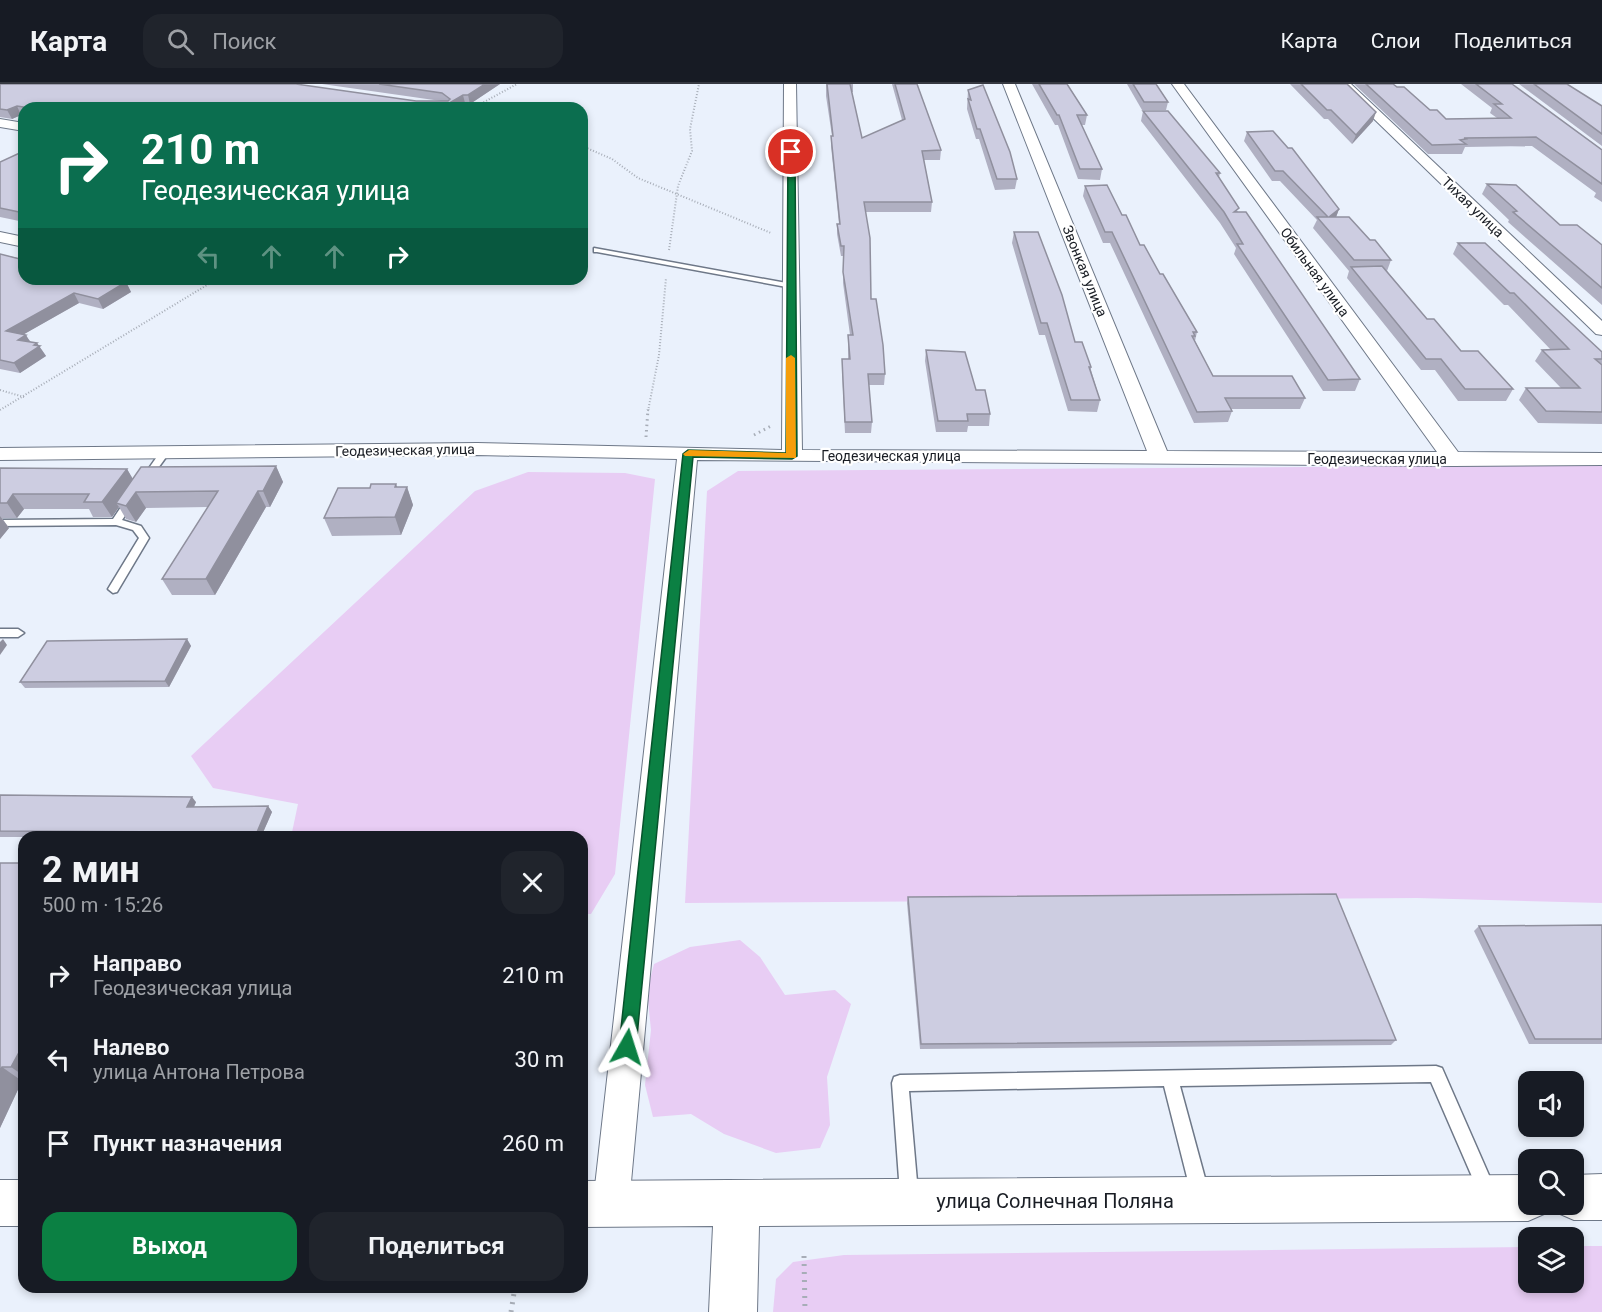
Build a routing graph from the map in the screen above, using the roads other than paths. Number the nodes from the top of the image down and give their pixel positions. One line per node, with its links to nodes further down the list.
1 (790, 84): 10 (street)
2 (1009, 84): 16 (street, Звонкая улица)
3 (1178, 84): 18 (street, Обильная улица)
4 (1344, 84): 11 (street, Тихая улица)
5 (0, 123): 6 (street)
6 (18, 126)
7 (0, 237): 8 (street)
8 (18, 241)
9 (597, 250): 10 (lane)
10 (792, 286): 15 (street)
11 (1602, 330)
12 (164, 453): 13 (street, Геодезическая улица); 14 (street, Геодезическая улица); 19 (lane)
13 (0, 454)
14 (688, 454): 15 (street, Геодезическая улица); 31 (street)
15 (792, 456): 16 (street, Геодезическая улица)
16 (1160, 458): 18 (street, Геодезическая улица)
17 (1602, 459): 18 (street, Геодезическая улица)
18 (1453, 460)
19 (116, 522): 20 (lane); 21 (lane)
20 (0, 523)
21 (113, 589)
22 (0, 633): 23 (lane)
23 (18, 633)
24 (1170, 1078): 27 (lane); 28 (lane); 29 (lane)
25 (1584, 1197): 26 (street)
26 (1602, 1197)
27 (1509, 1198): 28 (street, улица Солнечная Поляна)
28 (1202, 1200): 29 (street, улица Солнечная Поляна)
29 (910, 1202): 30 (street, улица Солнечная Поляна)
30 (737, 1203): 31 (street, улица Солнечная Поляна); 32 (street)
31 (597, 1204)
32 (733, 1312)

